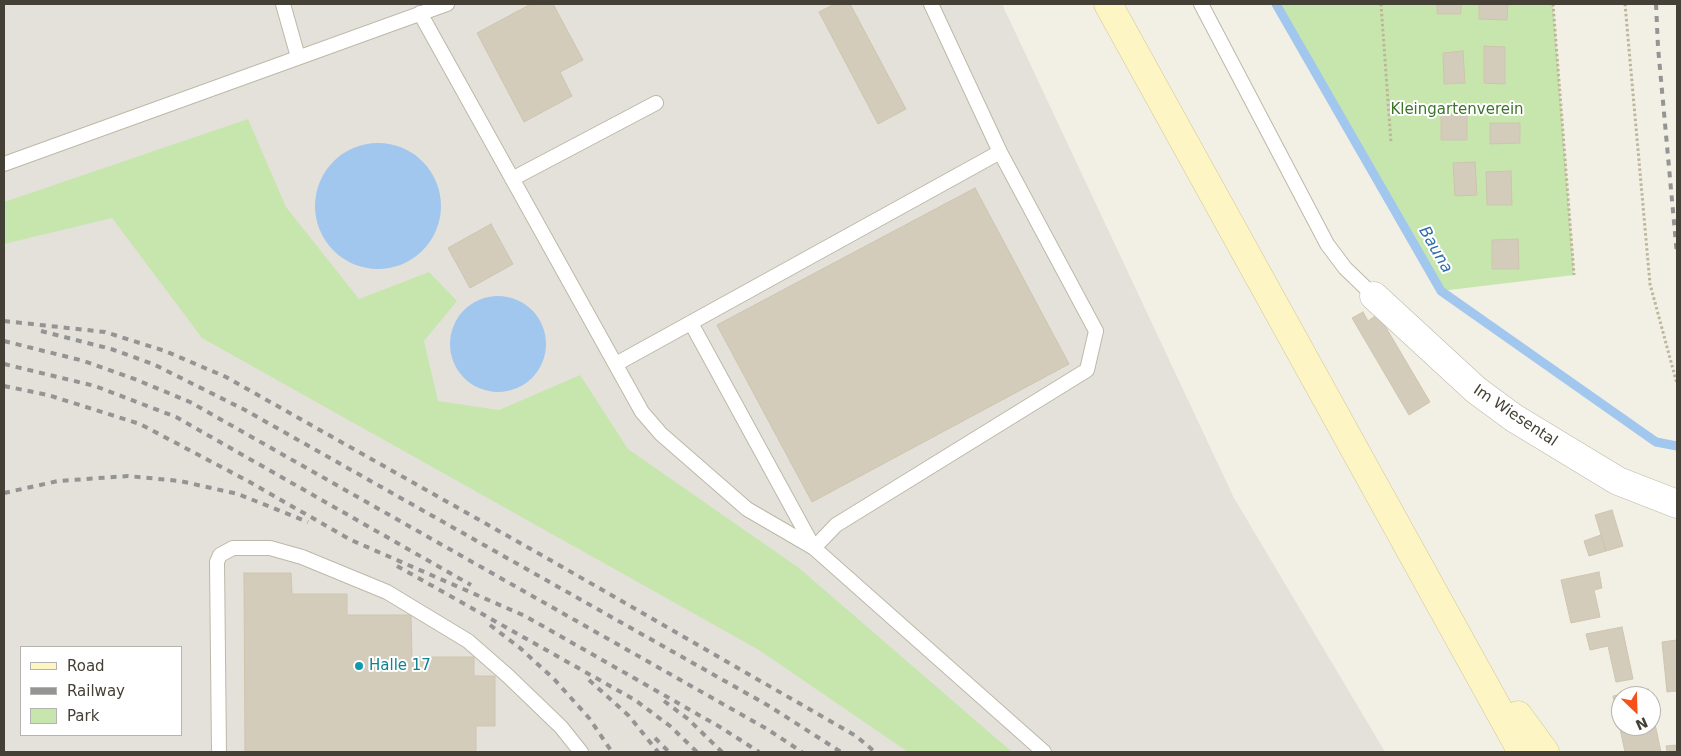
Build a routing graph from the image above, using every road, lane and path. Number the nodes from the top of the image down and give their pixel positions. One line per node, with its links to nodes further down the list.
1 (283, 4): 10 (lane)
2 (446, 4): 9 (lane)
3 (931, 4): 13 (lane)
4 (1108, 4): 23 (main road)
5 (1201, 4): 17 (lane)
6 (1381, 4): 12 (path)
7 (1553, 4): 16 (path)
8 (1625, 4): 20 (path)
9 (420, 13): 10 (lane); 15 (lane)
10 (298, 57): 14 (lane)
11 (656, 103): 15 (lane)
12 (1391, 143)
13 (1000, 152): 18 (lane); 22 (lane)
14 (4, 164)
15 (512, 179): 19 (lane)
16 (1574, 275)
17 (1374, 296): 21 (street, Im Wiesental)
18 (691, 323): 19 (lane); 22 (lane)
19 (616, 364): 22 (lane)
20 (1677, 384)
21 (1677, 504)
22 (814, 548): 26 (lane)
23 (1455, 630): 27 (main road); 28 (main road)
24 (219, 752): 25 (lane)
25 (581, 752)
26 (1044, 752)
27 (1522, 752)
28 (1545, 752)

